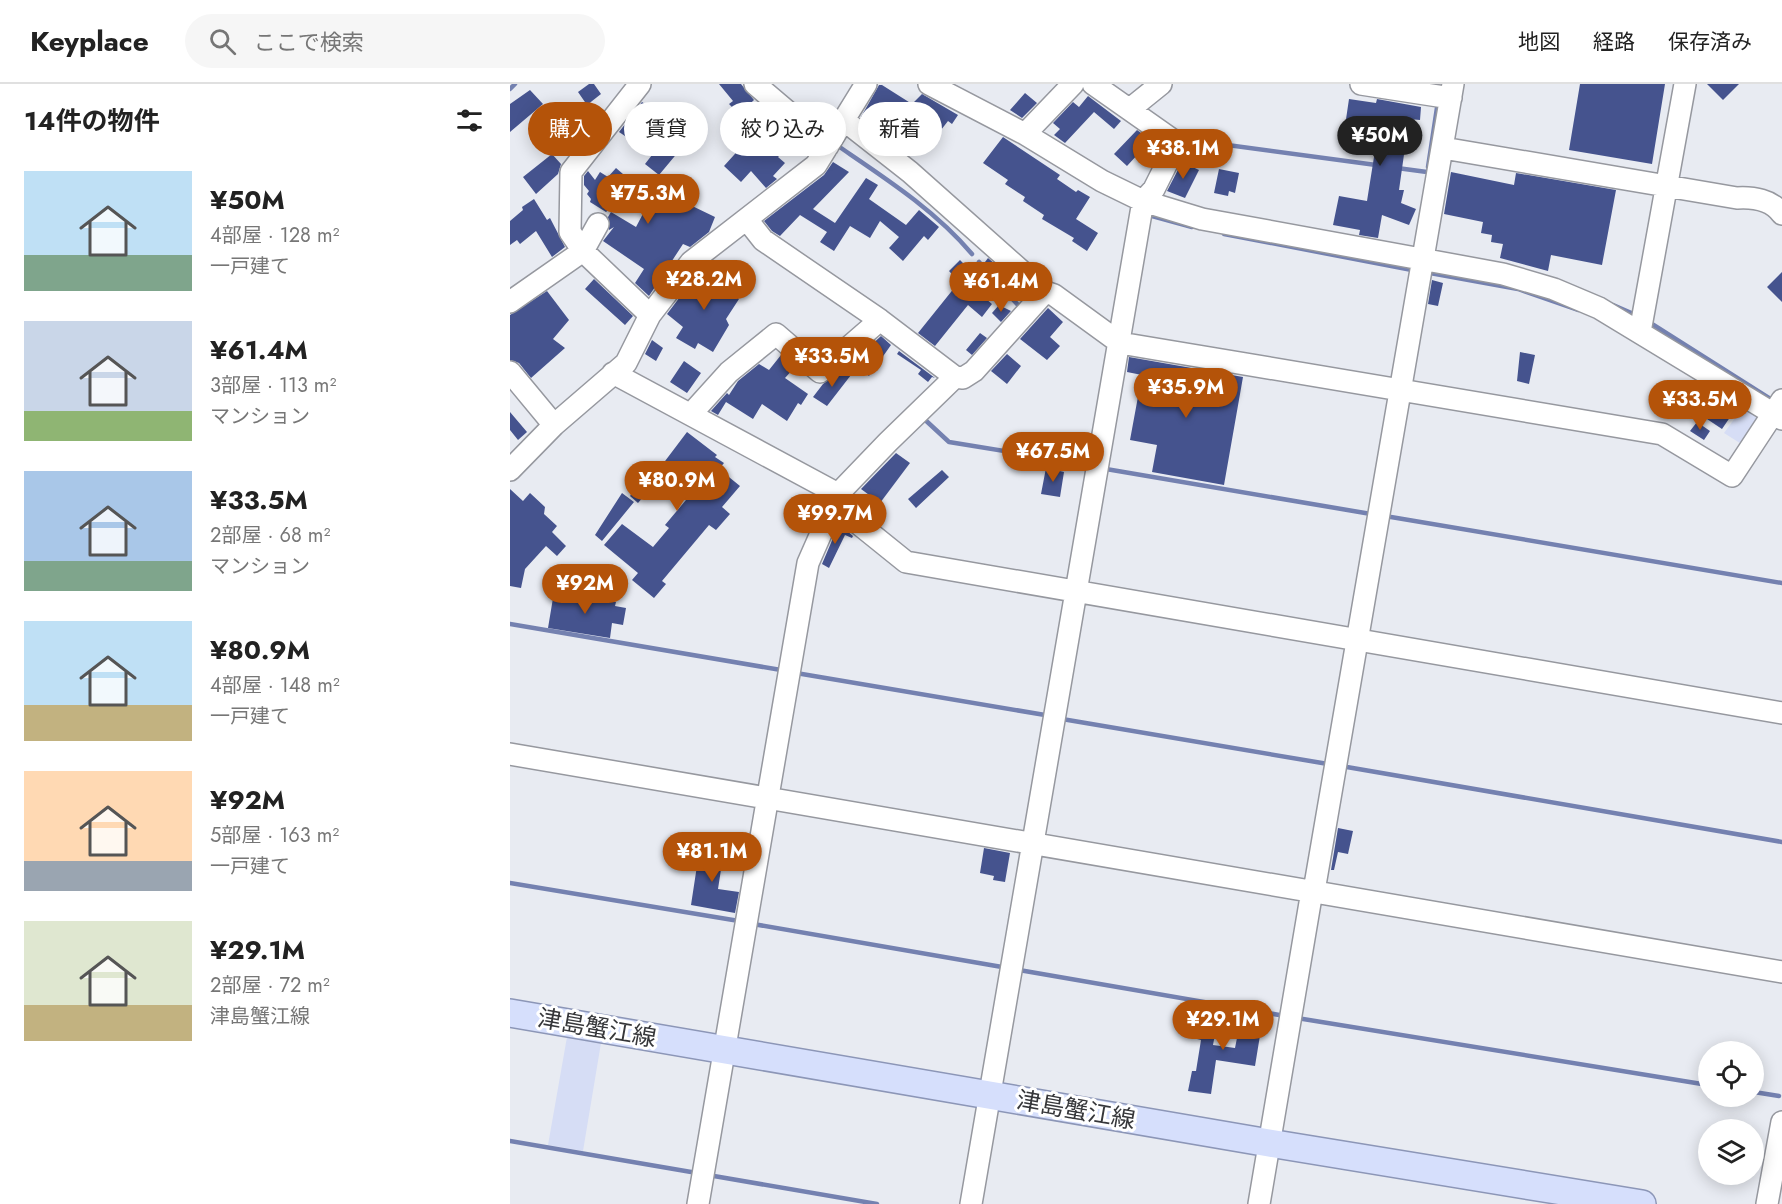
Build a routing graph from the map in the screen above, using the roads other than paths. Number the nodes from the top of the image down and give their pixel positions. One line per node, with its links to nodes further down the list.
1 (640, 84): 23 (street)
2 (755, 84): 11 (street)
3 (866, 84): 13 (street)
4 (928, 84): 15 (street)
5 (1073, 84): 15 (street)
6 (1093, 84): 12 (street)
7 (1161, 84): 12 (street)
8 (1361, 84): 10 (street)
9 (1685, 84): 18 (street)
10 (1446, 93): 16 (street)
11 (776, 102)
12 (1130, 109): 19 (street)
13 (846, 118)
14 (846, 121): 25 (street)
15 (1025, 134): 19 (street)
16 (1443, 147): 18 (street); 24 (street)
17 (822, 156): 21 (street)
18 (1666, 186): 20 (street); 29 (street)
19 (1143, 201): 24 (street); 30 (street)
20 (1782, 214)
21 (747, 221): 27 (street); 28 (street)
22 (598, 224): 23 (street)
23 (584, 251): 26 (street); 27 (street)
24 (1423, 260): 29 (street); 34 (street)
25 (1045, 292): 30 (street); 33 (street)
26 (510, 302)
27 (650, 315): 32 (street)
28 (880, 320): 33 (street); 36 (street)
29 (1640, 332): 35 (street)
30 (1120, 343): 34 (street); 40 (street)
31 (510, 372): 37 (street)
32 (613, 373): 36 (street); 37 (street)
33 (955, 377): 39 (street)
34 (1393, 389): 35 (street); 41 (street)
35 (1779, 411)
36 (691, 414): 39 (street)
37 (554, 425): 38 (street)
38 (510, 470)
39 (836, 499): 40 (street); 44 (street)
40 (1076, 592): 41 (street); 45 (street)
41 (1350, 640): 42 (street); 46 (street)
42 (1782, 713)
43 (510, 754): 44 (street)
44 (767, 797): 45 (street); 49 (street)
45 (1031, 843): 46 (street); 50 (street)
46 (1309, 890): 47 (street); 52 (street)
47 (1782, 972)
48 (510, 1013): 49 (main road, 津島蟹江線)
49 (725, 1050): 50 (main road, 津島蟹江線); 53 (street)
50 (989, 1096): 52 (main road, 津島蟹江線); 54 (street)
51 (1782, 1122): 57 (street)
52 (1269, 1143): 55 (street); 56 (main road, 津島蟹江線)
53 (698, 1204)
54 (971, 1204)
55 (1259, 1204)
56 (1642, 1204)
57 (1767, 1204)

